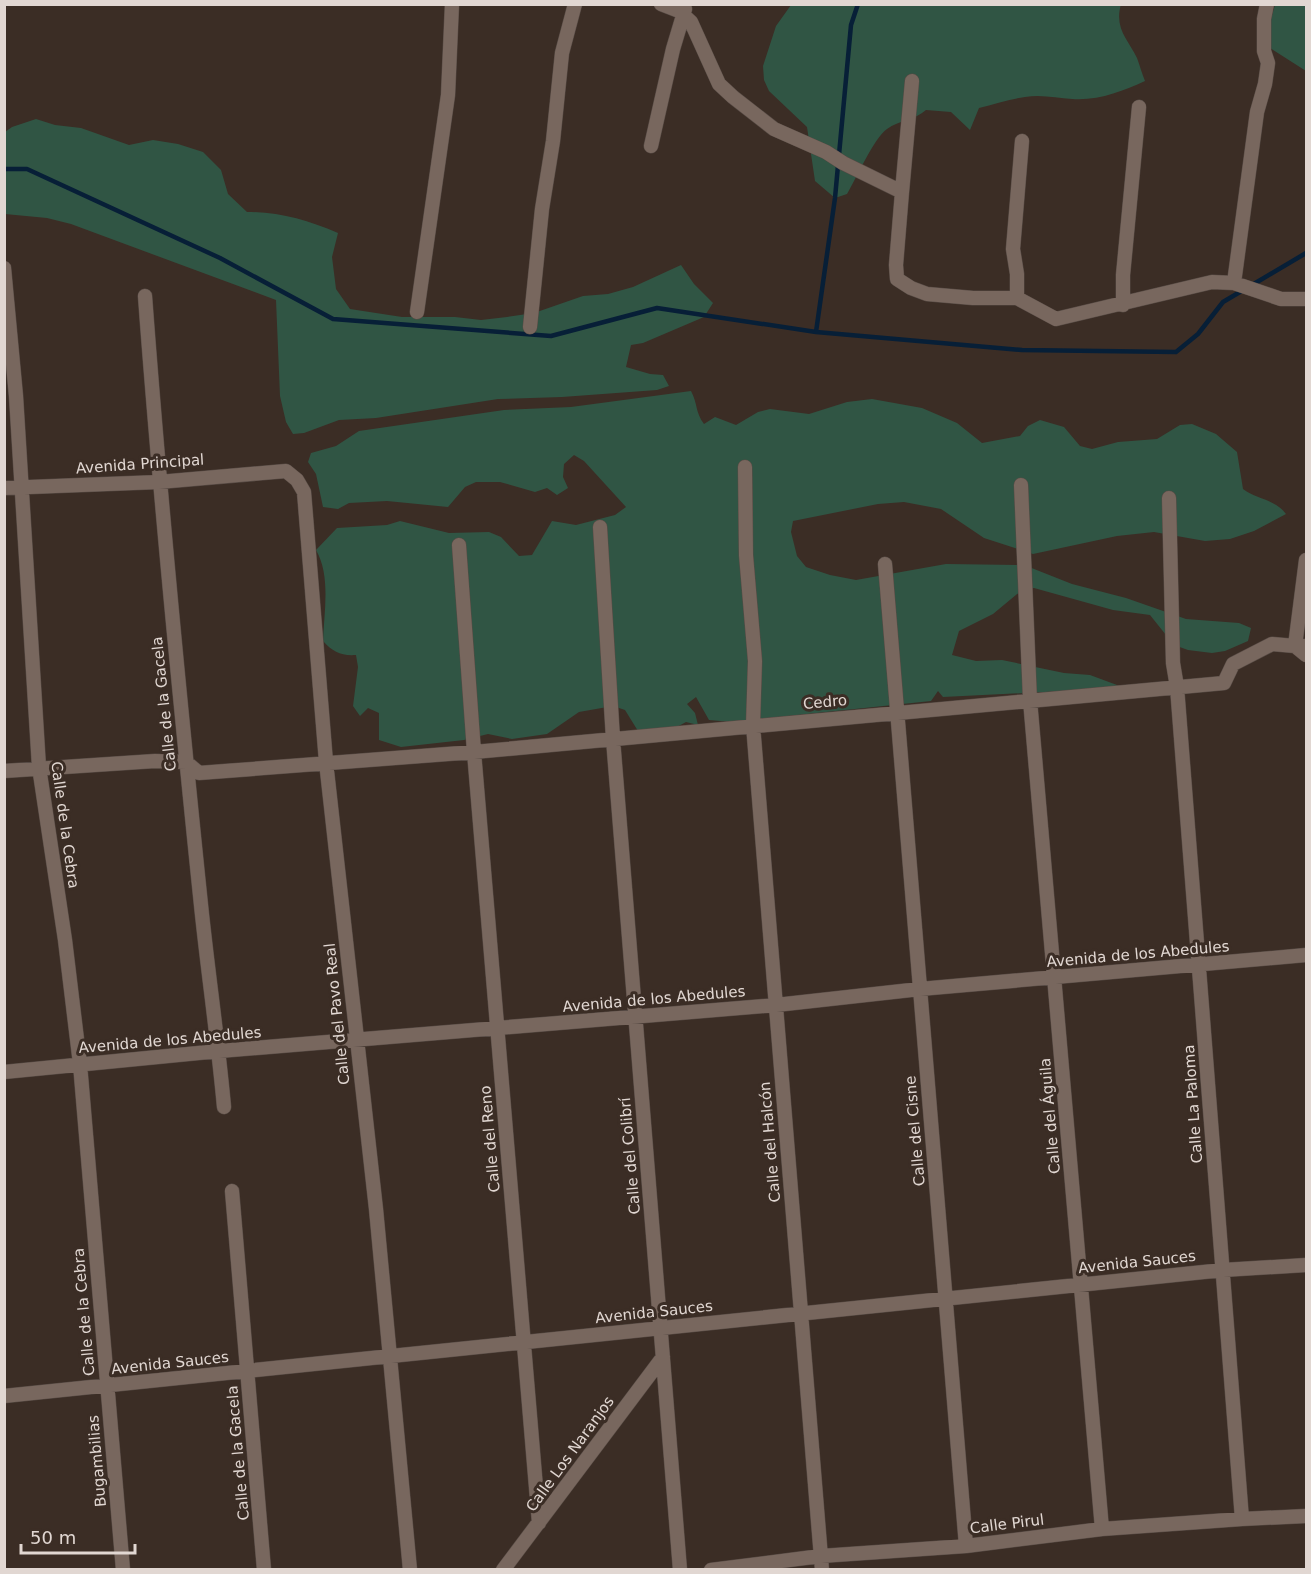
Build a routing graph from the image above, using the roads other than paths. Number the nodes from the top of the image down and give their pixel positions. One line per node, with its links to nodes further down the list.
1 (452, 4): 17 (street)
2 (575, 4): 18 (street)
3 (661, 4): 5 (street)
4 (1267, 4): 12 (street)
5 (685, 9): 9 (street); 10 (street)
6 (912, 81): 10 (street)
7 (1139, 107): 16 (street)
8 (1022, 141): 14 (street)
9 (651, 146)
10 (902, 192): 14 (street)
11 (4, 268): 23 (street, Calle de la Cebra)
12 (1234, 283): 15 (street); 16 (street)
13 (145, 296): 21 (street, Calle de la Gacela)
14 (1017, 298): 16 (street)
15 (1306, 299)
16 (1123, 304)
17 (417, 312)
18 (530, 327)
19 (745, 467): 35 (street, Calle del Halcón)
20 (278, 471): 21 (street, Avenida Principal); 39 (street, Calle del Pavo Real)
21 (159, 482): 23 (street, Avenida Principal); 38 (street, Calle de la Gacela)
22 (1022, 485): 33 (street, Calle del Águila)
23 (22, 487): 24 (street, Avenida Principal); 40 (street, Calle de la Cebra)
24 (4, 488)
25 (1169, 498): 32 (street, Calle La Paloma)
26 (600, 527): 36 (street, Calle del Colibrí)
27 (459, 545): 37 (street, Calle del Reno)
28 (1306, 560): 30 (street)
29 (885, 564): 34 (street, Calle del Cisne)
30 (1301, 646): 31 (street); 32 (street, Cedro)
31 (1306, 655)
32 (1177, 687): 33 (street, Cedro); 43 (street, Calle La Paloma)
33 (1030, 700): 34 (street, Cedro); 44 (street, Calle del Águila)
34 (897, 712): 35 (street, Cedro); 45 (street, Calle del Cisne)
35 (753, 725): 36 (street, Cedro); 46 (street, Calle del Halcón)
36 (613, 739): 37 (street, Cedro); 47 (street, Calle del Colibrí)
37 (474, 752): 39 (street, Cedro); 48 (street, Calle del Reno)
38 (186, 762): 39 (street, Cedro); 40 (street, Cedro); 50 (street, Calle de la Gacela)
39 (326, 762): 49 (street, Calle del Pavo Real)
40 (39, 767): 41 (street, Cedro); 51 (street, Calle de la Cebra)
41 (4, 771)
42 (1306, 955): 43 (street, Avenida de los Abedules)
43 (1199, 966): 44 (street, Avenida de los Abedules); 56 (street, Calle La Paloma)
44 (1054, 978): 45 (street, Avenida de los Abedules); 57 (street, Calle del Águila)
45 (920, 988): 46 (street, Avenida de los Abedules); 58 (street, Calle del Cisne)
46 (776, 1005): 47 (street, Avenida de los Abedules); 59 (street, Calle del Halcón)
47 (635, 1017): 48 (street, Avenida de los Abedules); 60 (street, Calle del Colibrí)
48 (498, 1029): 49 (street, Avenida de los Abedules); 61 (street, Calle del Reno)
49 (356, 1040): 50 (street, Avenida de los Abedules); 62 (street, Calle del Pavo Real)
50 (219, 1051): 51 (street, Avenida de los Abedules); 53 (street, Calle de la Gacela)
51 (80, 1064): 52 (street, Avenida de los Abedules); 65 (street, Calle de la Cebra)
52 (4, 1072)
53 (224, 1107)
54 (232, 1191): 64 (street, Calle de la Gacela)
55 (1306, 1265): 56 (street, Avenida Sauces)
56 (1223, 1270): 57 (street, Avenida Sauces); 68 (street, Calle La Paloma)
57 (1081, 1284): 58 (street, Avenida Sauces); 70 (street, Calle del Águila)
58 (945, 1299): 59 (street, Avenida Sauces); 71 (street, Calle del Cisne)
59 (801, 1313): 60 (street, Avenida Sauces); 72 (street, Calle del Halcón)
60 (660, 1328): 61 (street, Avenida Sauces); 63 (street, Calle del Colibrí)
61 (524, 1342): 62 (street, Avenida Sauces); 69 (street, Calle del Reno)
62 (390, 1356): 64 (street, Avenida Sauces); 75 (street, Calle del Pavo Real)
63 (663, 1357): 69 (street, Calle Los Naranjos); 77 (street, Calle del Colibrí)
64 (248, 1371): 65 (street, Avenida Sauces); 74 (street, Calle de la Gacela)
65 (107, 1386): 66 (street, Avenida Sauces); 73 (street, Bugambilias)
66 (4, 1396)
67 (1306, 1516): 68 (street, Calle Pirul)
68 (1242, 1519): 70 (street, Calle Pirul)
69 (539, 1523): 76 (street, Calle Los Naranjos)
70 (1102, 1529): 71 (street, Calle Pirul)
71 (966, 1546): 72 (street, Calle Pirul)
72 (822, 1563): 78 (street, Calle Pirul)
73 (123, 1569)
74 (264, 1569)
75 (410, 1569)
76 (503, 1569)
77 (680, 1569)
78 (711, 1569)

